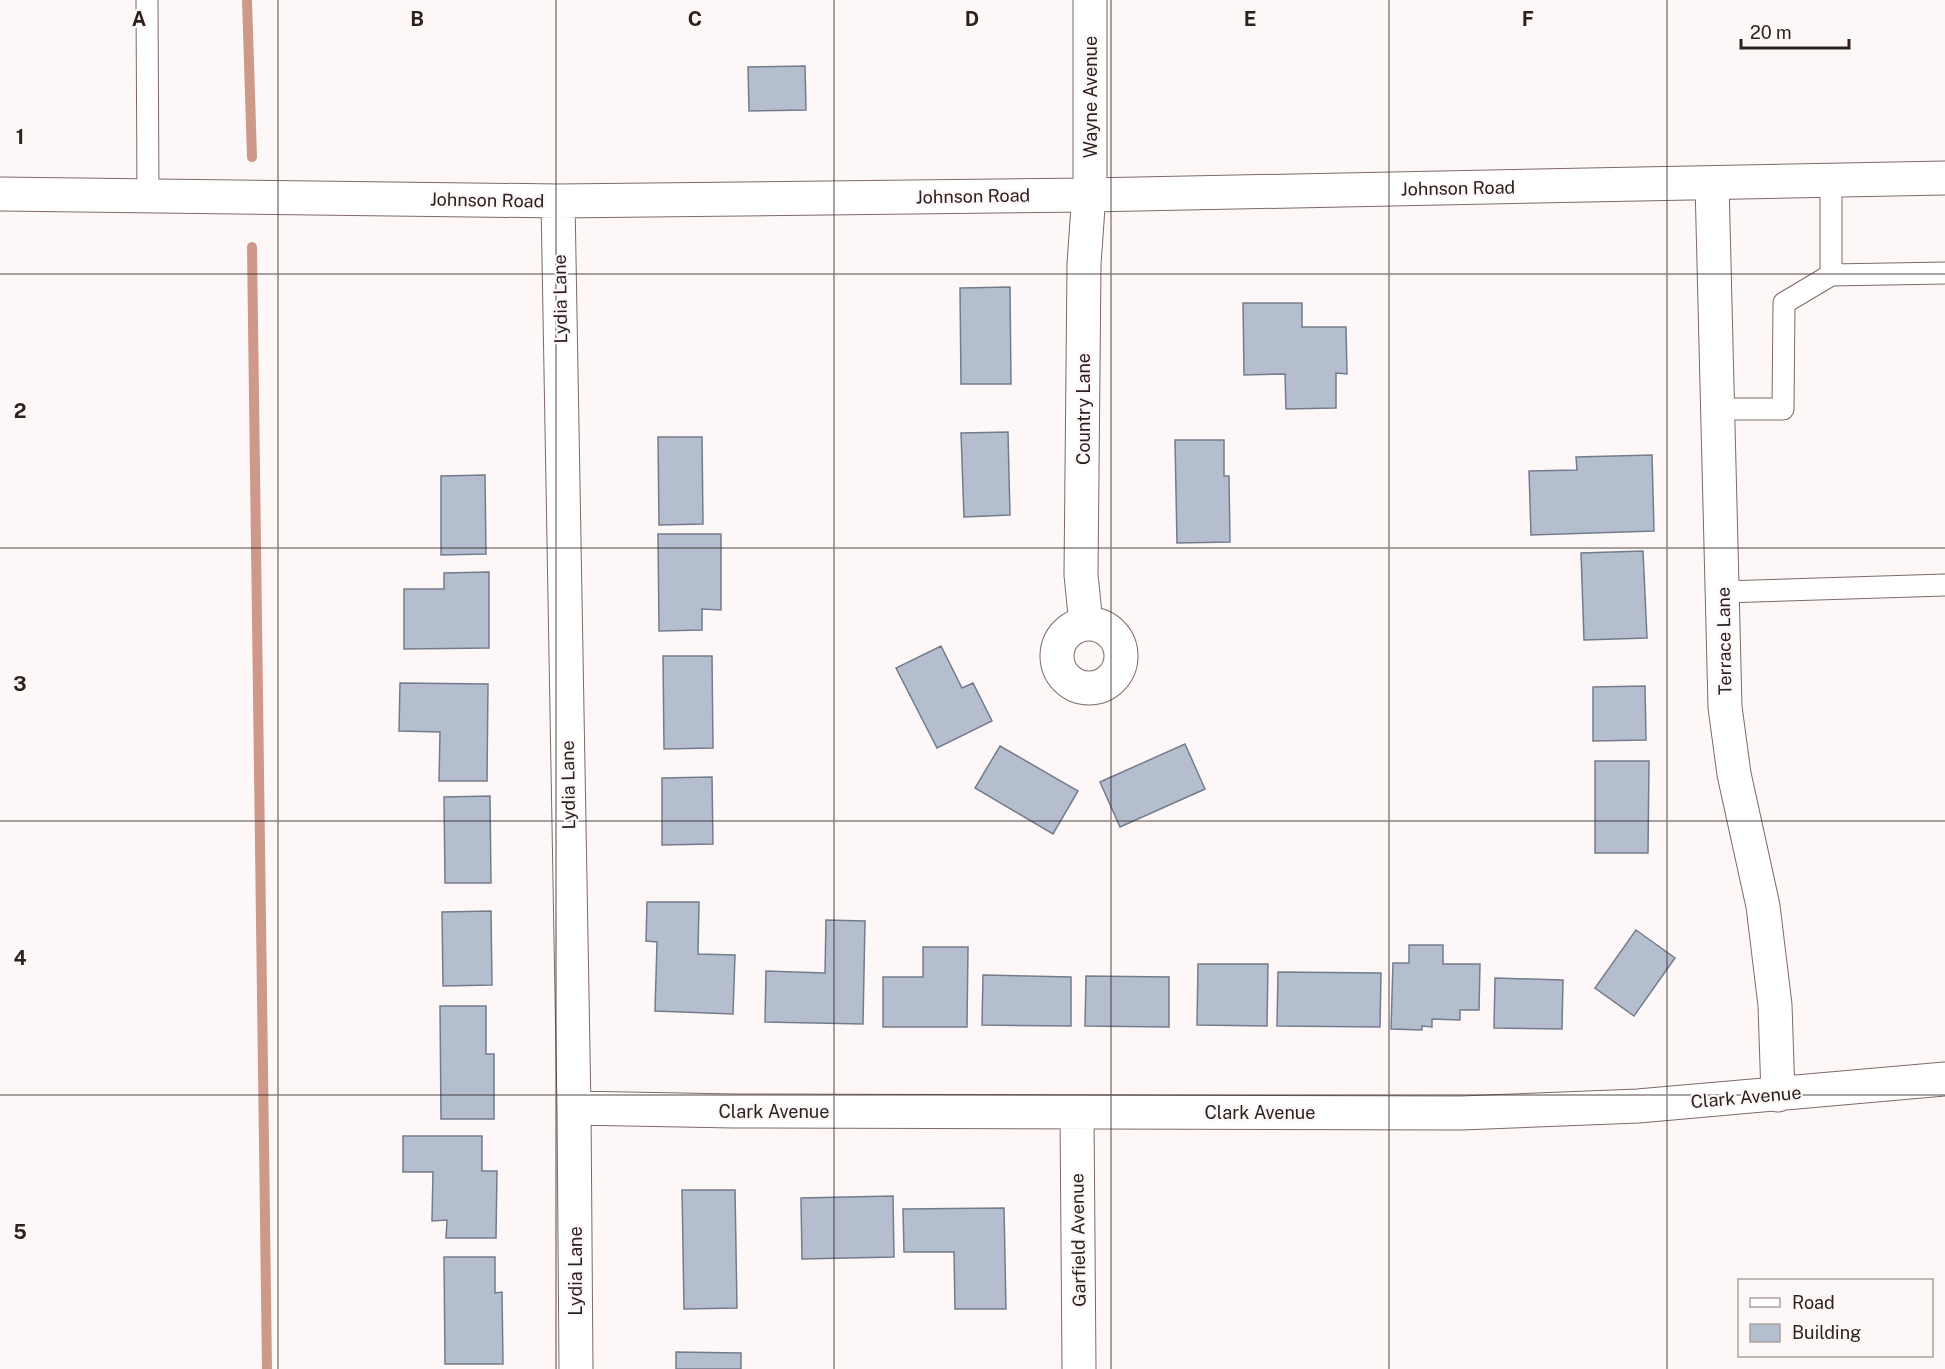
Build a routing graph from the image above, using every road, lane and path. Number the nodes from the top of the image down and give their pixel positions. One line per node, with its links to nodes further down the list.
1 (147, 0): 8 (lane)
2 (1090, 0): 7 (street, Wayne Avenue)
3 (1945, 178): 4 (street, Johnson Road)
4 (1831, 181): 5 (street, Johnson Road); 11 (lane)
5 (1712, 183): 7 (street, Johnson Road); 12 (street, Terrace Lane)
6 (0, 194): 8 (street, Johnson Road)
7 (1089, 195): 9 (street, Johnson Road); 15 (street, Country Lane)
8 (148, 197): 9 (street, Johnson Road)
9 (558, 201): 18 (street, Lydia Lane)
10 (1945, 273): 11 (lane)
11 (1831, 275): 12 (lane)
12 (1718, 409): 14 (street, Terrace Lane)
13 (1945, 585): 14 (lane)
14 (1722, 592): 17 (street, Terrace Lane)
15 (1086, 624)
16 (1945, 1079): 17 (street, Clark Avenue)
17 (1778, 1095): 19 (street, Clark Avenue)
18 (574, 1108): 19 (street, Clark Avenue); 20 (street, Lydia Lane)
19 (1077, 1112): 21 (street, Garfield Avenue)
20 (576, 1369)
21 (1079, 1369)

